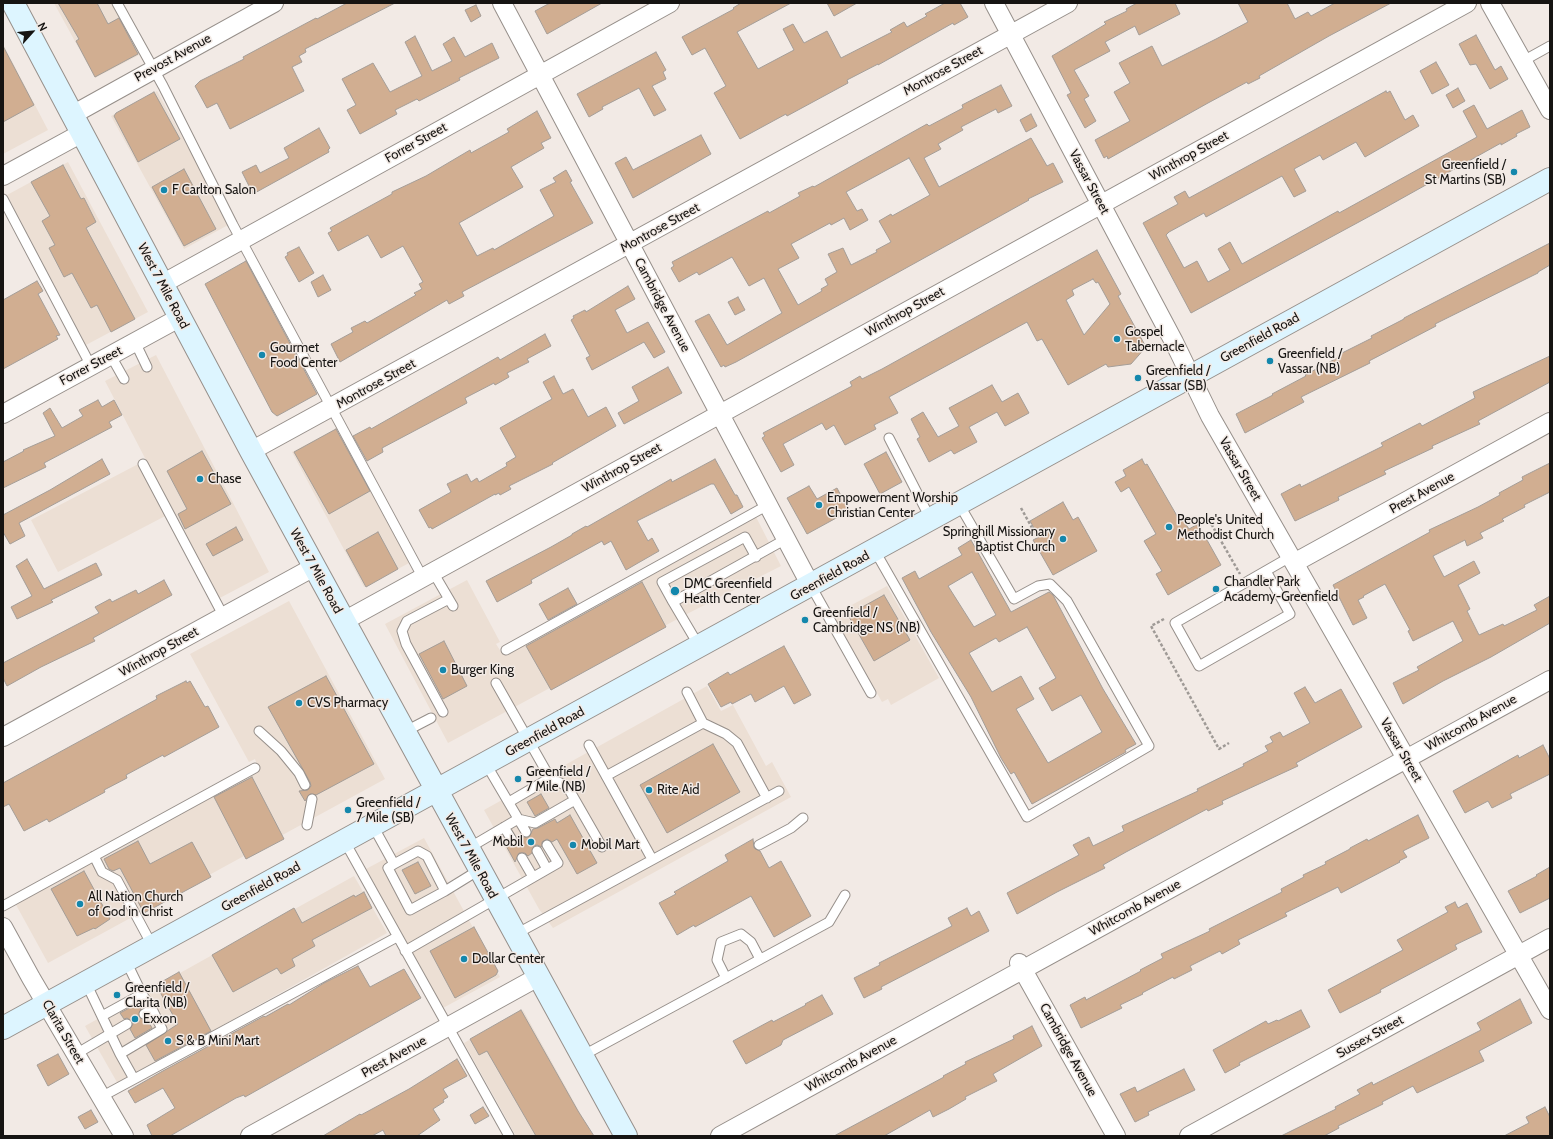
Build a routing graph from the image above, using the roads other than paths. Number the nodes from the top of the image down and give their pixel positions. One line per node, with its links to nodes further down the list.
1 (13, 3): 16 (main road, West 7 Mile Road)
2 (117, 3): 13 (lane)
3 (274, 3): 13 (street, Prevost Avenue)
4 (502, 3): 14 (street, Cambridge Avenue)
5 (670, 3): 14 (street, Forrer Street)
6 (994, 3): 10 (street, Vassar Street)
7 (1068, 3): 10 (street, Montrose Street)
8 (1467, 3): 21 (street, Winthrop Street)
9 (1490, 3): 12 (street)
10 (1011, 34): 21 (street, Vassar Street); 23 (street, Montrose Street)
11 (1550, 46): 12 (lane)
12 (1523, 61): 15 (street)
13 (153, 70): 16 (street, Prevost Avenue); 22 (lane)
14 (540, 75): 22 (street, Forrer Street); 23 (street, Cambridge Avenue)
15 (1550, 110)
16 (72, 114): 17 (main road, West 7 Mile Road)
17 (82, 134): 18 (street); 24 (main road, West 7 Mile Road)
18 (3, 176)
19 (1550, 179): 30 (main road, Greenfield Road)
20 (3, 199): 28 (lane)
21 (1101, 204): 30 (street, Vassar Street); 34 (street, Winthrop Street)
22 (241, 240): 24 (street, Forrer Street); 32 (lane)
23 (629, 244): 32 (street, Montrose Street); 34 (street, Cambridge Avenue)
24 (162, 284): 25 (main road, West 7 Mile Road)
25 (180, 318): 26 (street, Forrer Street); 37 (main road, West 7 Mile Road)
26 (135, 342): 27 (street, Forrer Street); 29 (lane)
27 (111, 356): 28 (street, Forrer Street); 31 (lane)
28 (91, 366): 33 (street, Forrer Street)
29 (147, 368)
30 (1191, 377): 39 (main road, Greenfield Road); 45 (street, Vassar Street)
31 (124, 379)
32 (332, 408): 37 (street, Montrose Street); 48 (lane)
33 (3, 414)
34 (719, 414): 40 (street, Cambridge Avenue); 48 (street, Winthrop Street)
35 (1550, 422): 45 (street, Prest Avenue)
36 (888, 438): 41 (lane)
37 (251, 452): 46 (main road, West 7 Mile Road)
38 (143, 464): 51 (lane)
39 (959, 504): 41 (main road, Greenfield Road); 43 (lane)
40 (768, 505): 42 (street, Cambridge Avenue); 54 (lane)
41 (931, 520): 43 (main road, Greenfield Road)
42 (786, 540): 44 (lane); 49 (street, Cambridge Avenue)
43 (875, 551): 49 (main road, Greenfield Road)
44 (756, 557): 50 (lane); 50 (lane)
45 (1292, 560): 47 (lane); 67 (street, Vassar Street)
46 (314, 568): 51 (street, Winthrop Street); 52 (main road, West 7 Mile Road)
47 (1266, 571): 47 (lane)
48 (428, 575): 52 (street, Winthrop Street); 59 (lane)
49 (811, 586): 53 (main road, Greenfield Road); 58 (lane)
50 (673, 602): 53 (lane)
51 (224, 617): 64 (street, Winthrop Street)
52 (344, 621): 63 (main road, West 7 Mile Road)
53 (699, 647): 65 (main road, Greenfield Road)
54 (506, 650)
55 (1550, 680): 67 (street, Whitcomb Avenue)
56 (496, 683): 65 (lane)
57 (687, 692): 61 (lane)
58 (871, 693)
59 (443, 712)
60 (431, 718): 63 (lane)
61 (703, 723): 70 (lane); 75 (lane)
62 (259, 731): 72 (lane)
63 (404, 732): 74 (main road, West 7 Mile Road)
64 (3, 737)
65 (528, 741): 68 (main road, Greenfield Road); 71 (lane)
66 (589, 746): 70 (lane)
67 (1406, 759): 109 (street, Vassar Street); 112 (street, Whitcomb Avenue)
68 (486, 764): 74 (main road, Greenfield Road); 78 (lane)
69 (254, 768): 92 (lane)
70 (606, 776): 94 (lane)
71 (550, 778): 77 (lane); 78 (lane)
72 (305, 785)
73 (779, 791): 75 (lane)
74 (436, 792): 82 (main road, Greenfield Road); 90 (main road, West 7 Mile Road)
75 (767, 798): 94 (lane)
76 (312, 799): 81 (lane)
77 (575, 800): 80 (lane); 89 (lane)
78 (508, 802): 80 (lane)
79 (803, 818): 88 (lane)
80 (518, 819): 83 (lane); 84 (lane)
81 (307, 825)
82 (373, 826): 86 (main road, Greenfield Road); 95 (lane)
83 (504, 827): 85 (lane); 90 (lane)
84 (526, 832)
85 (512, 840)
86 (345, 842): 105 (lane); 107 (main road, Greenfield Road)
87 (547, 844): 96 (lane)
88 (759, 845)
89 (602, 847)
90 (467, 849): 97 (main road, West 7 Mile Road)
91 (537, 851): 96 (lane)
92 (94, 856): 102 (lane); 107 (lane)
93 (522, 858): 98 (lane)
94 (652, 859): 104 (lane)
95 (394, 864): 99 (lane); 99 (lane)
96 (547, 869): 98 (lane)
97 (479, 870): 99 (lane); 101 (main road, West 7 Mile Road)
98 (533, 877): 101 (lane)
99 (445, 891)
100 (845, 895): 110 (lane)
101 (495, 899): 104 (main road, West 7 Mile Road); 108 (lane)
102 (3, 906)
103 (3, 927): 117 (street, Clarita Street)
104 (514, 934): 113 (main road, West 7 Mile Road)
105 (397, 937): 108 (lane); 127 (lane)
106 (1550, 938): 109 (street, Sussex Street)
107 (153, 947): 111 (main road, Greenfield Road)
108 (405, 951): 121 (lane)
109 (1519, 955): 118 (street, Vassar Street); 136 (street, Sussex Street)
110 (760, 959): 114 (lane); 114 (lane)
111 (126, 961): 115 (main road, Greenfield Road); 116 (lane)
112 (1021, 966): 129 (street, Whitcomb Avenue); 135 (street, Cambridge Avenue)
113 (538, 978): 121 (street, Prest Avenue); 126 (main road, West 7 Mile Road)
114 (726, 978): 126 (lane)
115 (86, 983): 117 (main road, Greenfield Road); 119 (lane)
116 (142, 994): 119 (lane); 125 (lane)
117 (47, 1004): 122 (main road, Greenfield Road); 124 (street, Clarita Street)
118 (1550, 1010)
119 (102, 1016): 123 (lane)
120 (127, 1024): 123 (lane)
121 (447, 1027): 131 (street, Prest Avenue); 132 (lane)
122 (3, 1028)
123 (110, 1034): 124 (lane); 125 (lane)
124 (76, 1054): 128 (street, Clarita Street)
125 (120, 1054): 127 (lane)
126 (582, 1056): 133 (main road, West 7 Mile Road)
127 (134, 1079): 128 (lane)
128 (101, 1097): 130 (street, Clarita Street)
129 (738, 1132): 134 (street, Whitcomb Avenue)
130 (124, 1136)
131 (250, 1136)
132 (509, 1136)
133 (626, 1136)
134 (720, 1136)
135 (1116, 1136)
136 (1189, 1136)

